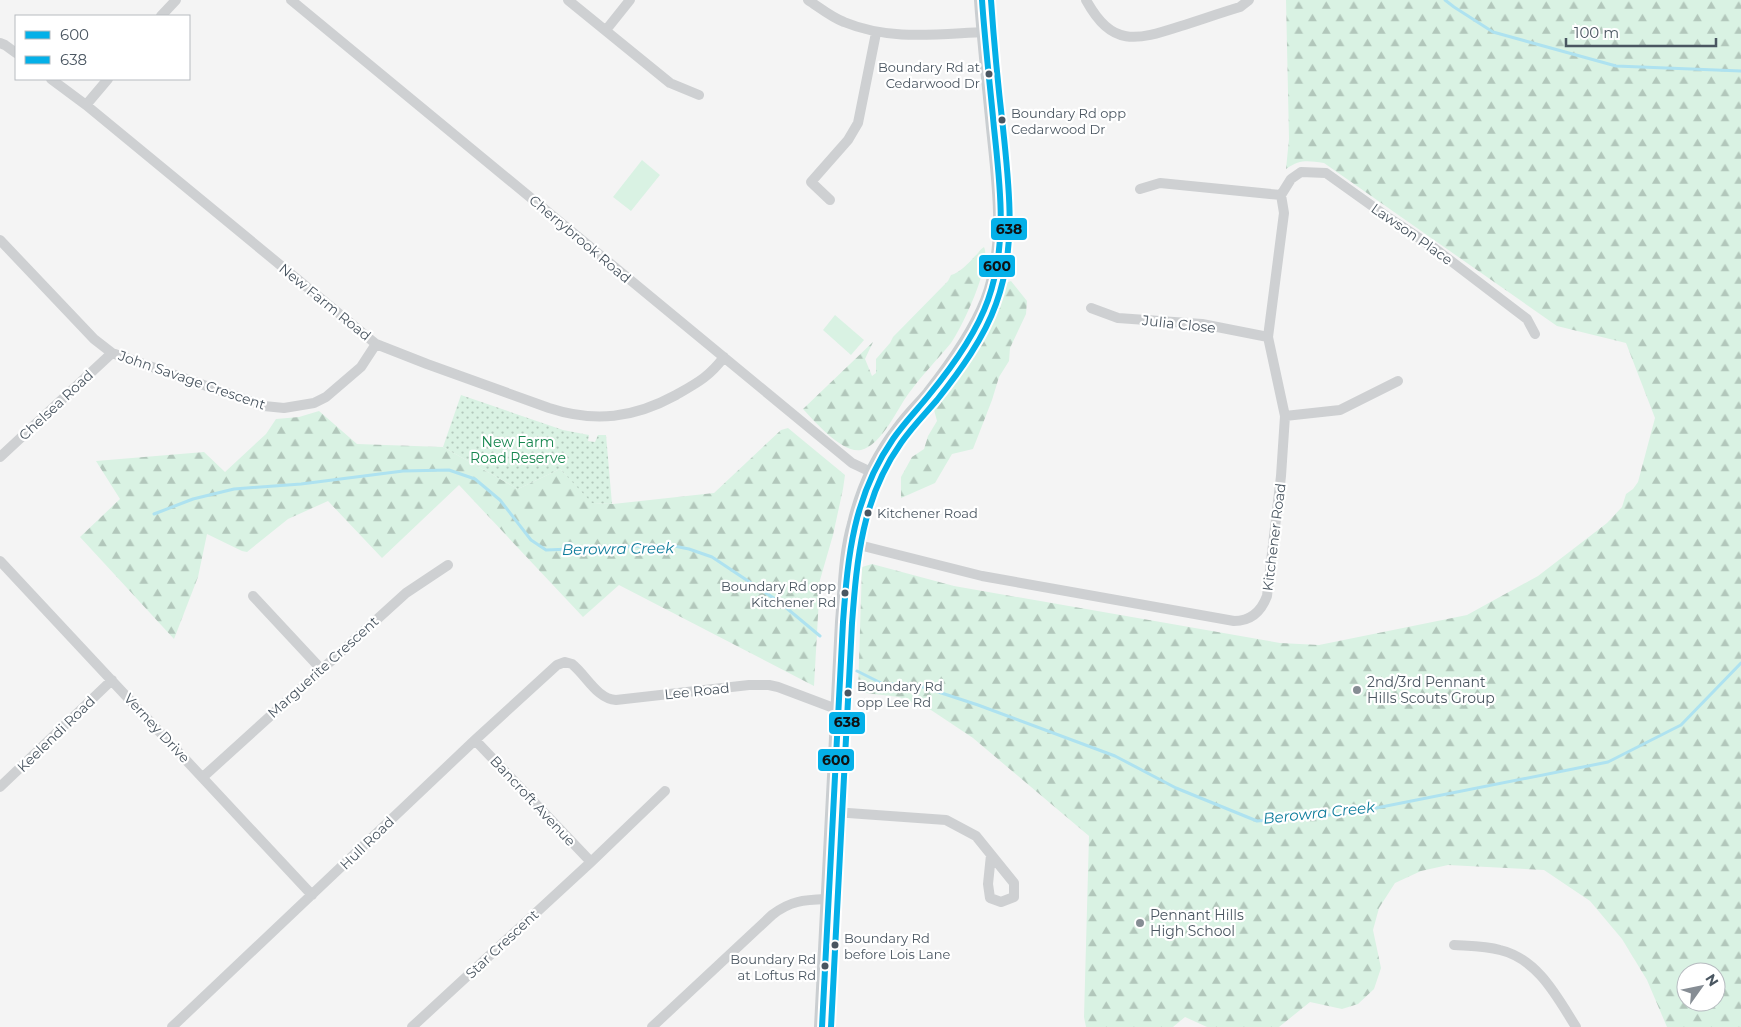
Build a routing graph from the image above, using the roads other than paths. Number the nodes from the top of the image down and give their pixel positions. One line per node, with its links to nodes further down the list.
1 (176, 0): 9 (street)
2 (291, 0): 28 (street, Cherrybrook Road)
3 (568, 0): 10 (street)
4 (630, 0): 10 (street)
5 (808, 0): 11 (street)
6 (982, 0): 12 (main road)
7 (1086, 0): 8 (street)
8 (1250, 0)
9 (162, 15)
10 (606, 30): 17 (street)
11 (876, 32): 12 (street); 21 (street)
12 (984, 32): 32 (main road)
13 (0, 44): 14 (street)
14 (15, 52)
15 (52, 80): 18 (street, New Farm Road)
16 (107, 80): 18 (street)
17 (699, 95)
18 (86, 105): 26 (street, New Farm Road)
19 (1140, 189): 20 (street)
20 (1281, 195): 24 (street, Lawson Place); 25 (street, Kitchener Road)
21 (830, 200)
22 (0, 240): 27 (street, John Savage Crescent)
23 (1091, 308): 25 (street, Julia Close)
24 (1535, 334)
25 (1268, 337): 30 (street, Kitchener Road)
26 (376, 344): 27 (street, John Savage Crescent); 28 (street, New Farm Road)
27 (112, 353): 31 (street, Chelsea Road)
28 (724, 357): 32 (street, Cherrybrook Road)
29 (1398, 381): 30 (street)
30 (1285, 416): 33 (street, Kitchener Road)
31 (0, 457)
32 (873, 473): 33 (main road)
33 (851, 543): 40 (main road)
34 (0, 561): 39 (street, Verney Drive)
35 (448, 565): 38 (street, Marguerite Crescent)
36 (253, 596): 38 (street)
37 (565, 662): 40 (street, Lee Road); 41 (street, Hull Road)
38 (321, 668): 42 (street, Marguerite Crescent)
39 (112, 680): 42 (street, Verney Drive); 43 (street, Keelendi Road)
40 (839, 710): 45 (main road)
41 (475, 740): 47 (street, Bancroft Avenue); 48 (street, Hull Road)
42 (203, 777): 48 (street, Verney Drive)
43 (1, 784)
44 (665, 791): 47 (street, Star Crescent)
45 (834, 812): 46 (street); 49 (main road)
46 (991, 855)
47 (591, 862): 52 (street, Star Crescent)
48 (312, 895): 51 (street, Hull Road)
49 (829, 899): 53 (street); 54 (main road)
50 (1454, 945): 55 (street)
51 (172, 1027)
52 (412, 1027)
53 (652, 1027)
54 (822, 1027)
55 (1576, 1027)

